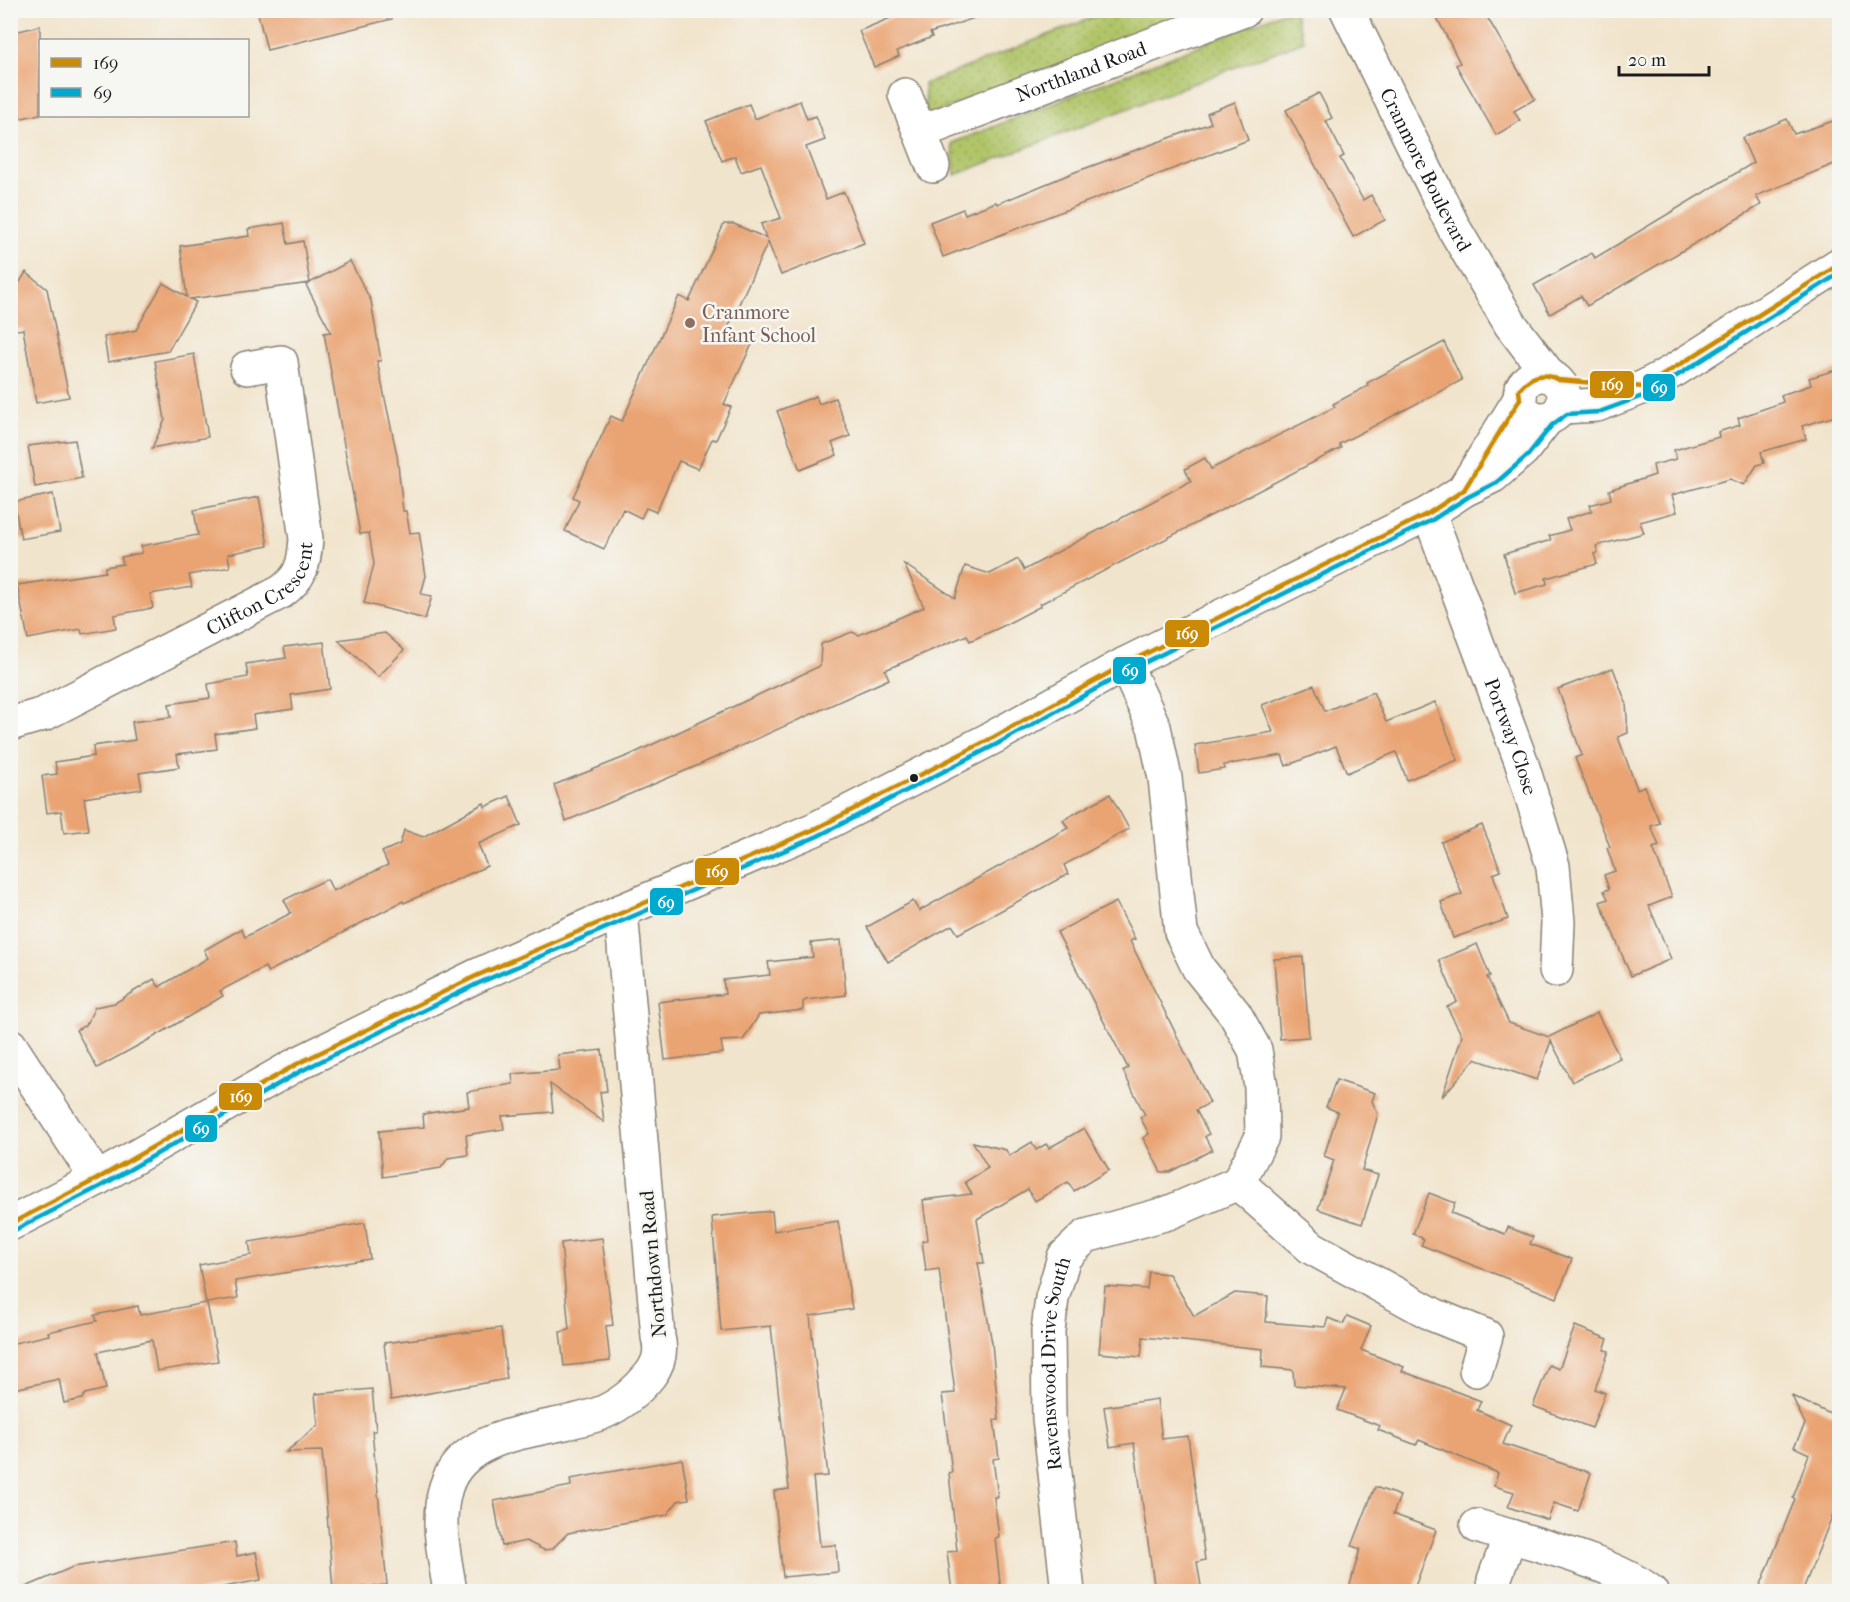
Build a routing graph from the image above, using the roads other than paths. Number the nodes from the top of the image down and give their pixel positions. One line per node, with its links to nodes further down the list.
1 (1244, 10): 4 (street, Northland Road)
2 (1347, 10): 7 (street, Cranmore Boulevard)
3 (905, 96): 4 (street)
4 (920, 132): 5 (street)
5 (933, 166)
6 (1839, 264): 10 (street)
7 (1511, 325): 9 (street, Cranmore Boulevard); 10 (street, Cranmore Boulevard)
8 (247, 368): 14 (street, Clifton Crescent)
9 (1520, 395): 10 (street); 11 (street)
10 (1554, 395): 11 (street)
11 (1464, 490): 12 (street)
12 (1429, 513): 13 (street); 16 (street, Portway Close)
13 (1125, 664): 15 (street); 19 (street)
14 (10, 724)
15 (621, 911): 18 (street); 25 (street, Northdown Road)
16 (1556, 970)
17 (10, 1045): 18 (street)
18 (97, 1179): 20 (street)
19 (1238, 1184): 21 (street); 26 (street, Ravenswood Drive South)
20 (10, 1224)
21 (1476, 1370)
22 (1478, 1526): 23 (street)
23 (1510, 1536): 24 (street); 27 (street)
24 (1494, 1580)
25 (450, 1592)
26 (1068, 1592)
27 (1651, 1592)

